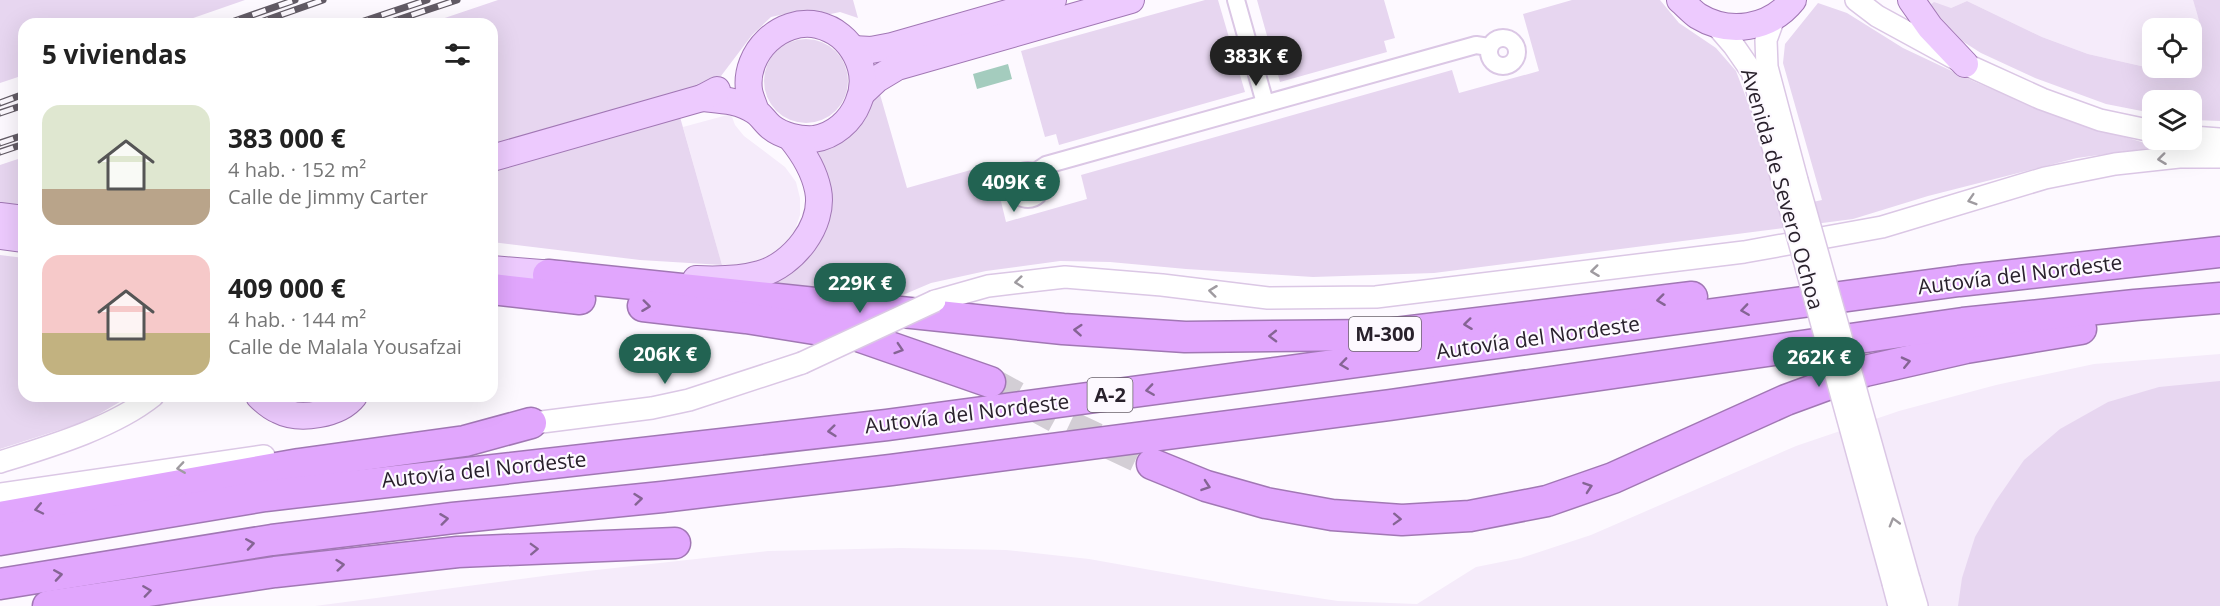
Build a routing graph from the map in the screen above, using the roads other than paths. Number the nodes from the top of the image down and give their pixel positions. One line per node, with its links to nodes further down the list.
1 (1053, 0): 11 (main road)
2 (1131, 0): 14 (main road)
3 (1236, 0): 16 (street)
4 (1680, 0): 9 (main road)
5 (1793, 0): 8 (main road)
6 (1856, 0): 12 (street)
7 (1911, 0): 12 (main road)
8 (1774, 18): 9 (main road); 25 (street, Avenida de Severo Ochoa)
9 (1715, 24): 25 (street, Avenida de Severo Ochoa)
10 (1489, 47): 16 (street)
11 (853, 49): 13 (main road); 14 (main road)
12 (1965, 64): 18 (street)
13 (749, 68): 15 (main road); 17 (main road)
14 (862, 93): 19 (main road)
15 (702, 98): 17 (main road); 22 (main road)
16 (1265, 103): 24 (street)
17 (756, 112): 19 (main road)
18 (2142, 129)
19 (791, 138): 33 (main road)
20 (2202, 138): 21 (street)
21 (2220, 139)
22 (498, 156)
23 (2220, 157): 41 (street, one-way to 41, bridge)
24 (1034, 173)
25 (1790, 181): 48 (street, Avenida de Severo Ochoa, bridge)
26 (0, 216): 27 (main road)
27 (18, 218)
28 (0, 236): 29 (main road)
29 (18, 238)
30 (2220, 240): 33 (highway, M-300, one-way to 33)
31 (2220, 252): 46 (highway, Autovía del Nordeste / A-2, one-way to 46)
32 (498, 270): 33 (main road, M-300)
33 (548, 275)
34 (498, 290): 37 (highway, one-way to 37)
35 (2220, 298): 49 (highway, Autovía del Nordeste / A-2, one-way to 35)
36 (2220, 307): 43 (highway, one-way to 36)
37 (990, 382)
38 (143, 402): 42 (street)
39 (267, 402): 40 (main road)
40 (347, 402)
41 (531, 423): 44 (street, one-way to 44); 45 (highway, one-way to 45)
42 (0, 462)
43 (1152, 464)
44 (0, 494)
45 (0, 517)
46 (0, 540)
47 (675, 543): 50 (highway, one-way to 47)
48 (1901, 581): 51 (street, Avenida de Severo Ochoa); 52 (street, Avenida de Severo Ochoa)
49 (0, 584)
50 (48, 606)
51 (1899, 606)
52 (1917, 606)

